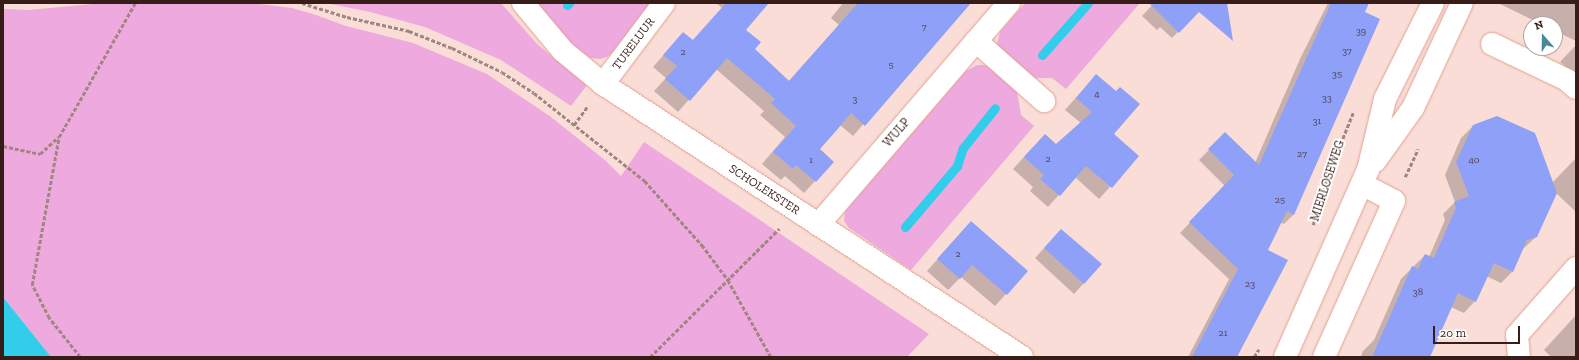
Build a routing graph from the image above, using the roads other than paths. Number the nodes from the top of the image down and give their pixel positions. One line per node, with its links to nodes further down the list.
1 (522, 3): 8 (street, SCHOLEKSTER)
2 (664, 3): 8 (street, TURELUUR)
3 (1009, 3): 6 (street, WULP)
4 (1433, 3): 11 (street)
5 (1462, 3): 11 (street)
6 (976, 41): 10 (street); 12 (street, WULP)
7 (1492, 44): 9 (street)
8 (603, 84): 12 (street, SCHOLEKSTER)
9 (1576, 88)
10 (1044, 101)
11 (1365, 177): 15 (street); 16 (street)
12 (818, 225): 14 (street, SCHOLEKSTER)
13 (1576, 268): 17 (street)
14 (1022, 357)
15 (1285, 357)
16 (1324, 357)
17 (1519, 357)

